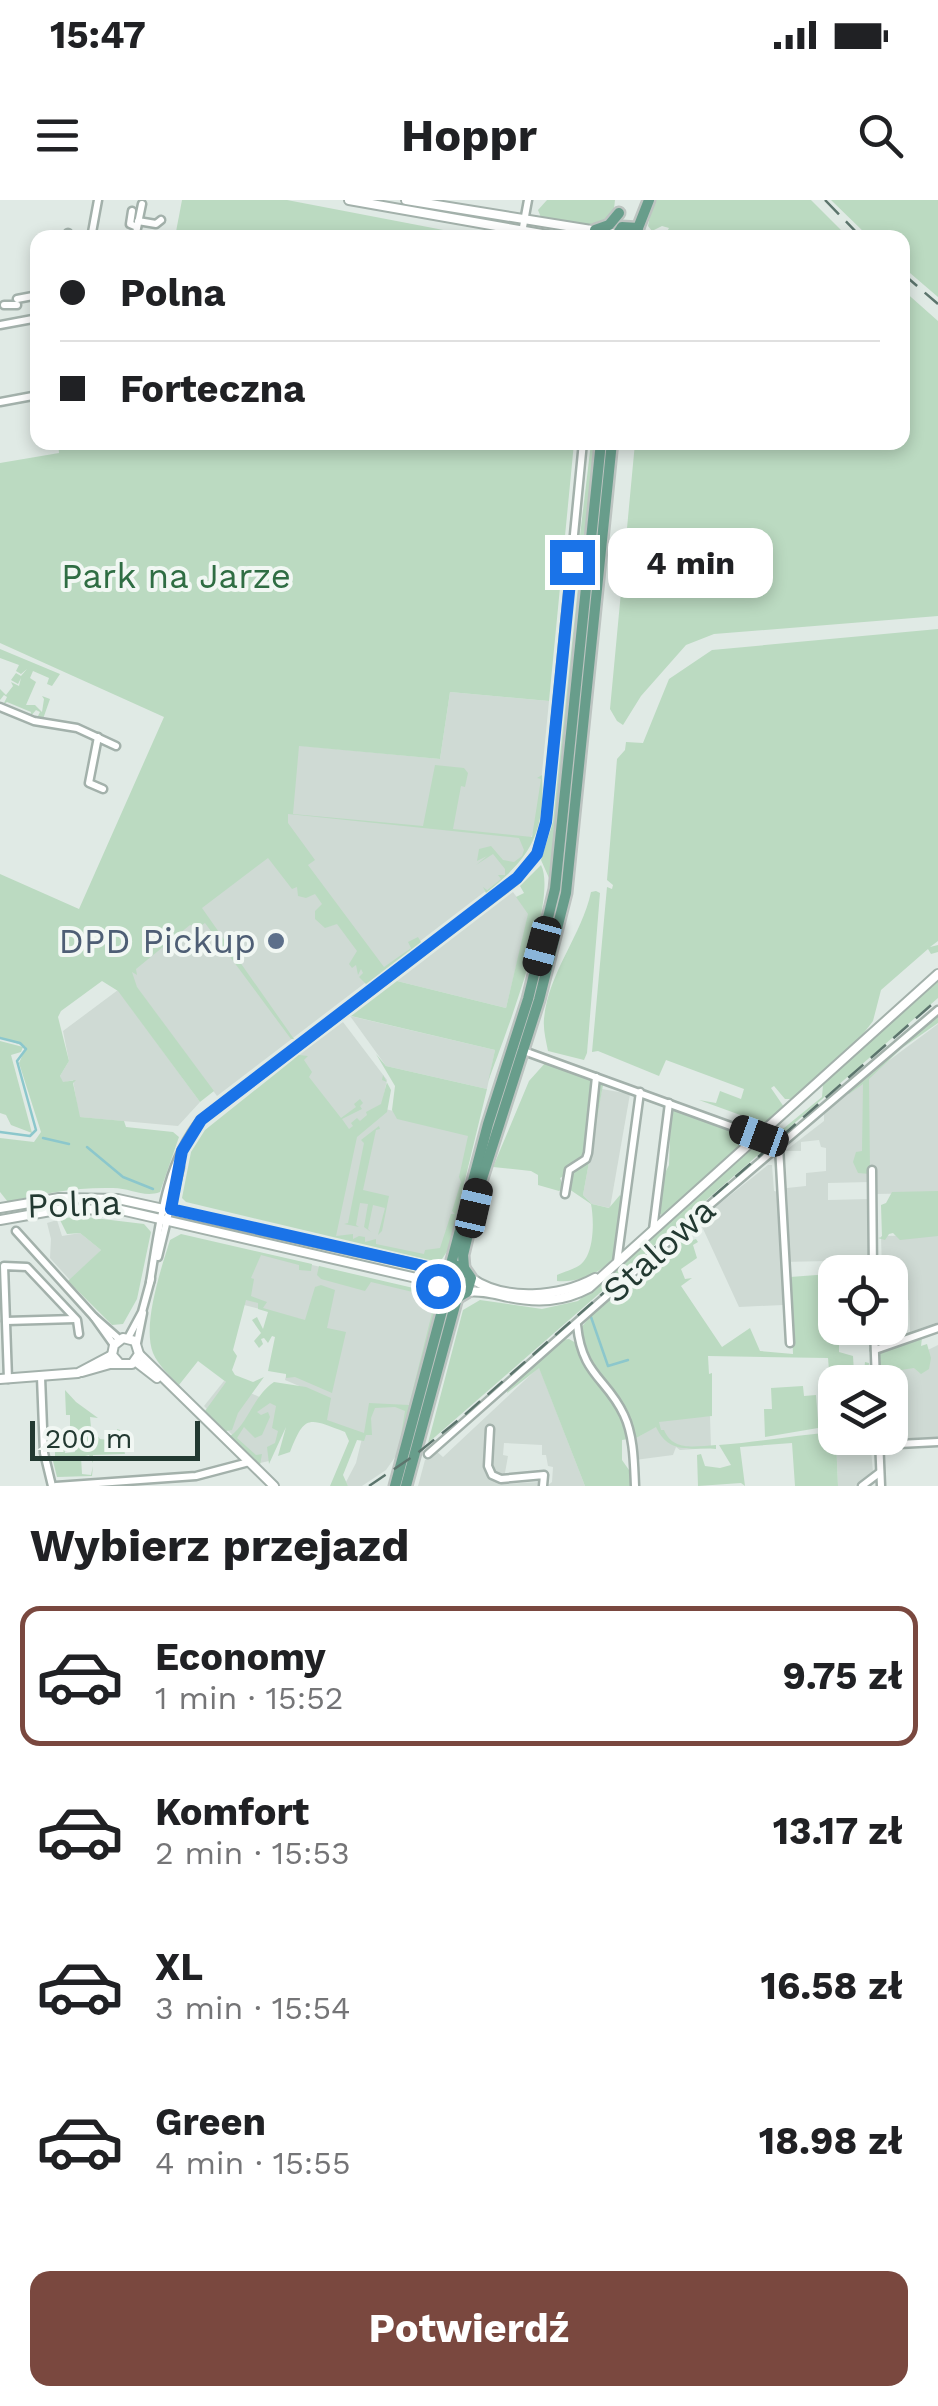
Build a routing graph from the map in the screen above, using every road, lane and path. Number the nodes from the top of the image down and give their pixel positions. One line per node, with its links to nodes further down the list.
1 (98, 200): 12 (street)
2 (349, 200): 14 (street)
3 (406, 200): 10 (street)
4 (528, 200): 10 (street)
5 (649, 200): 17 (main road)
6 (142, 204): 11 (street)
7 (619, 206): 16 (main road)
8 (132, 212): 11 (street)
9 (161, 220): 11 (street)
10 (523, 220): 15 (street); 16 (street)
11 (138, 224): 13 (street)
12 (92, 230)
13 (137, 230)
14 (496, 230)
15 (522, 230)
16 (595, 230)
17 (642, 230)
18 (30, 298): 19 (street)
19 (4, 305)
20 (30, 319): 21 (street)
21 (0, 324)
22 (30, 396): 23 (street)
23 (0, 402)
24 (583, 450): 42 (street)
25 (599, 450): 33 (main road)
26 (611, 450): 33 (main road)
27 (0, 707): 28 (street)
28 (98, 737): 29 (street); 30 (street)
29 (116, 746)
30 (103, 789)
31 (938, 974): 37 (street)
32 (938, 1010): 38 (street, Stalowa)
33 (518, 1049): 34 (street); 49 (main road); 51 (main road)
34 (596, 1077): 35 (street); 40 (street)
35 (640, 1092): 36 (street); 48 (street)
36 (669, 1103): 37 (street); 46 (street)
37 (759, 1136): 46 (street)
38 (780, 1146): 61 (street, Stalowa); 64 (street)
39 (872, 1170): 47 (street)
40 (565, 1194)
41 (0, 1208): 42 (street, Polna)
42 (167, 1208): 43 (street); 49 (street, Polna)
43 (165, 1219): 44 (street, Polna); 54 (street, Polna); 58 (street)
44 (0, 1220)
45 (16, 1231): 53 (street, Polna)
46 (652, 1231): 48 (street)
47 (874, 1255)
48 (618, 1262): 50 (street)
49 (446, 1267): 51 (main road); 54 (main road)
50 (608, 1272): 51 (street); 57 (street)
51 (468, 1273): 57 (main road)
52 (43, 1284): 55 (street); 56 (street); 60 (street)
53 (64, 1284): 56 (street); 67 (street, Polna)
54 (440, 1290): 57 (main road); 82 (main road)
55 (35, 1292)
56 (54, 1295): 59 (street)
57 (462, 1295): 83 (main road)
58 (142, 1312): 65 (street); 67 (street)
59 (76, 1319): 60 (street); 63 (street)
60 (6, 1321): 72 (street)
61 (577, 1324): 76 (street, Stalowa); 85 (street)
62 (938, 1328): 68 (street)
63 (79, 1334)
64 (790, 1343)
65 (137, 1344): 67 (street); 69 (street)
66 (875, 1345): 68 (street)
67 (118, 1348): 69 (street); 71 (street)
68 (875, 1350): 70 (street)
69 (137, 1358): 78 (street)
70 (875, 1365)
71 (41, 1377): 72 (street); 80 (street)
72 (4, 1379)
73 (490, 1429): 84 (street)
74 (908, 1441): 75 (street)
75 (938, 1442)
76 (428, 1454)
77 (879, 1455): 79 (street)
78 (249, 1462): 80 (street); 81 (street)
79 (880, 1473): 86 (street); 87 (street)
80 (54, 1486)
81 (274, 1486)
82 (395, 1486)
83 (406, 1486)
84 (544, 1486)
85 (634, 1486)
86 (862, 1486)
87 (881, 1486)

